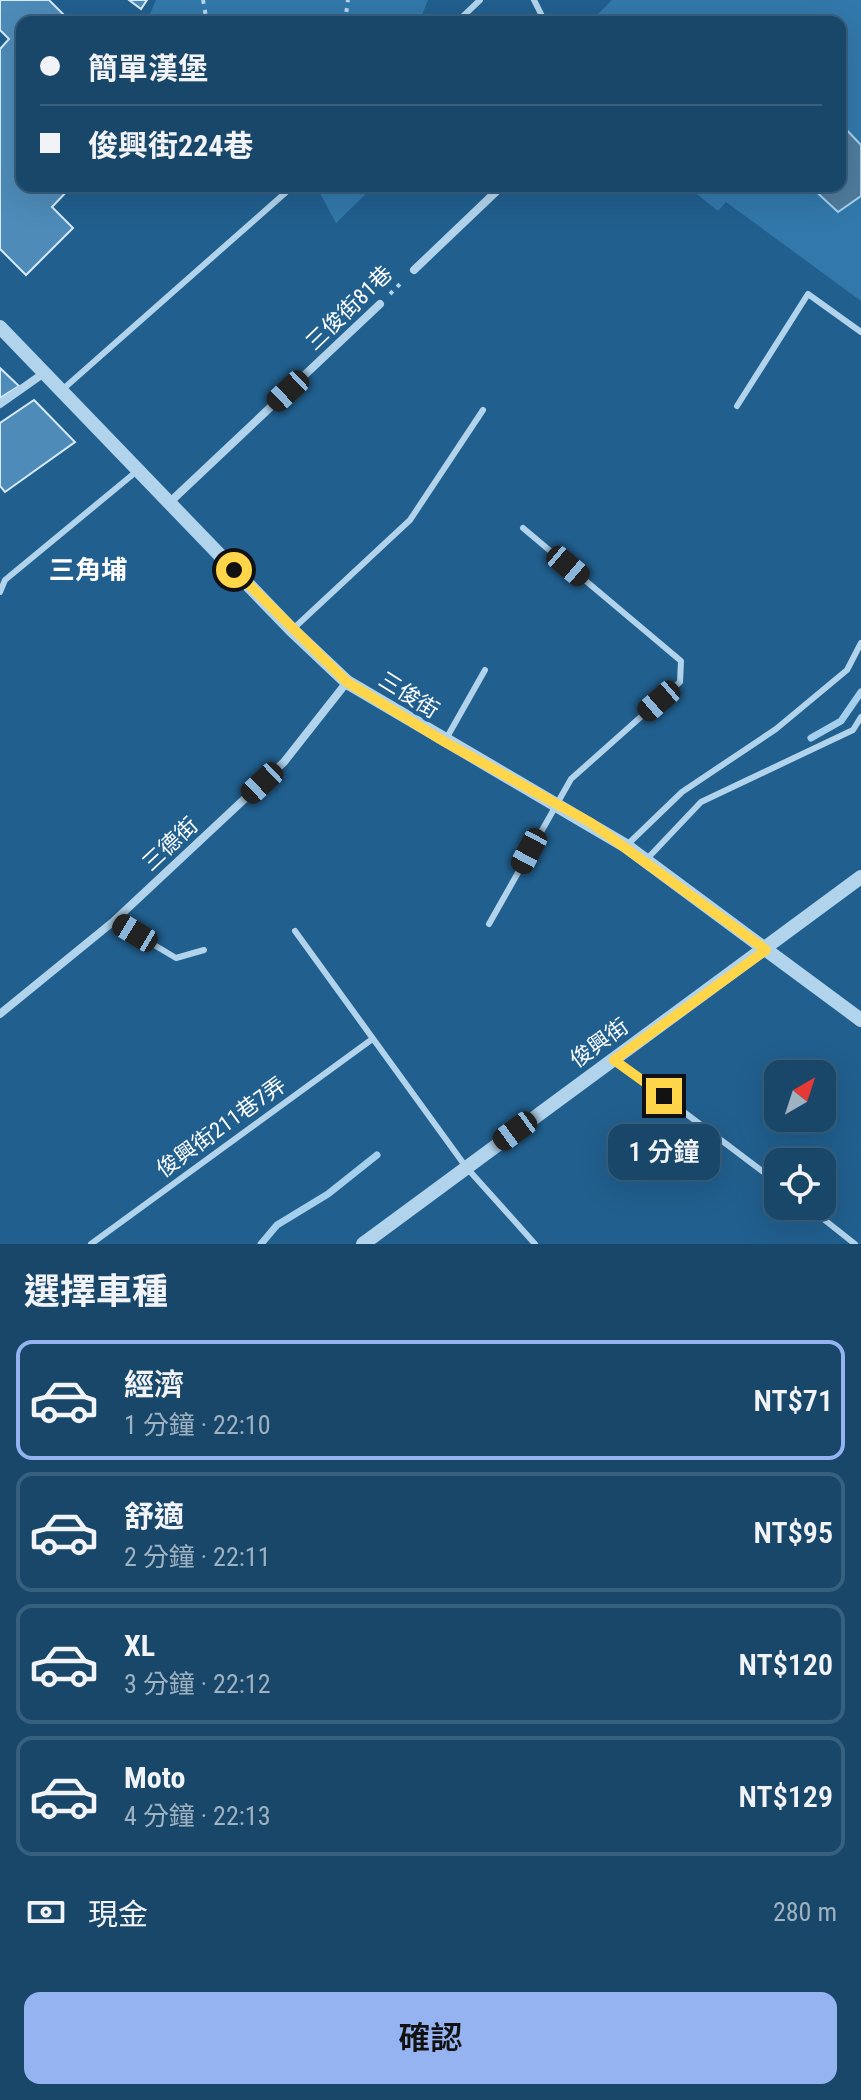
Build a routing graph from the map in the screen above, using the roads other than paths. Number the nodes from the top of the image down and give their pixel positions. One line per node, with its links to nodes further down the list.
1 (480, 0): 2 (lane)
2 (463, 16)
3 (286, 192): 10 (lane)
4 (496, 192): 5 (street)
5 (414, 270)
6 (380, 304): 15 (street, 三俊街81巷)
7 (0, 327): 9 (street, 三俊街)
8 (861, 332): 12 (lane)
9 (44, 373): 10 (street, 三俊街); 11 (street)
10 (61, 391): 14 (street, 三俊街)
11 (0, 404)
12 (737, 406)
13 (483, 410): 18 (lane)
14 (138, 471): 15 (street, 三俊街); 17 (lane)
15 (169, 503): 18 (street, 三俊街)
16 (523, 528): 24 (lane)
17 (0, 592)
18 (292, 630): 21 (street, 三俊街)
19 (861, 643): 25 (lane)
20 (485, 670): 23 (lane)
21 (347, 682): 23 (street, 三俊街); 28 (street, 三德街)
22 (861, 717): 26 (lane)
23 (445, 742): 24 (street, 三俊街)
24 (556, 803): 25 (street, 三俊街); 29 (lane)
25 (626, 846): 26 (street, 三俊街)
26 (646, 860): 32 (street, 三俊街)
27 (861, 877): 32 (street, 俊興街)
28 (114, 921): 31 (lane); 33 (street, 三德街)
29 (489, 924)
30 (295, 931): 35 (lane)
31 (204, 950)
32 (766, 950): 34 (street, 三俊街); 36 (street, 俊興街)
33 (0, 1014)
34 (861, 1020)
35 (371, 1040): 37 (lane); 40 (lane, 俊興街211巷7弄)
36 (614, 1060): 37 (street, 俊興街); 38 (lane)
37 (466, 1167): 41 (street, 俊興街); 42 (lane)
38 (764, 1172)
39 (825, 1220): 43 (lane)
40 (91, 1244)
41 (363, 1244)
42 (535, 1244)
43 (855, 1244)

